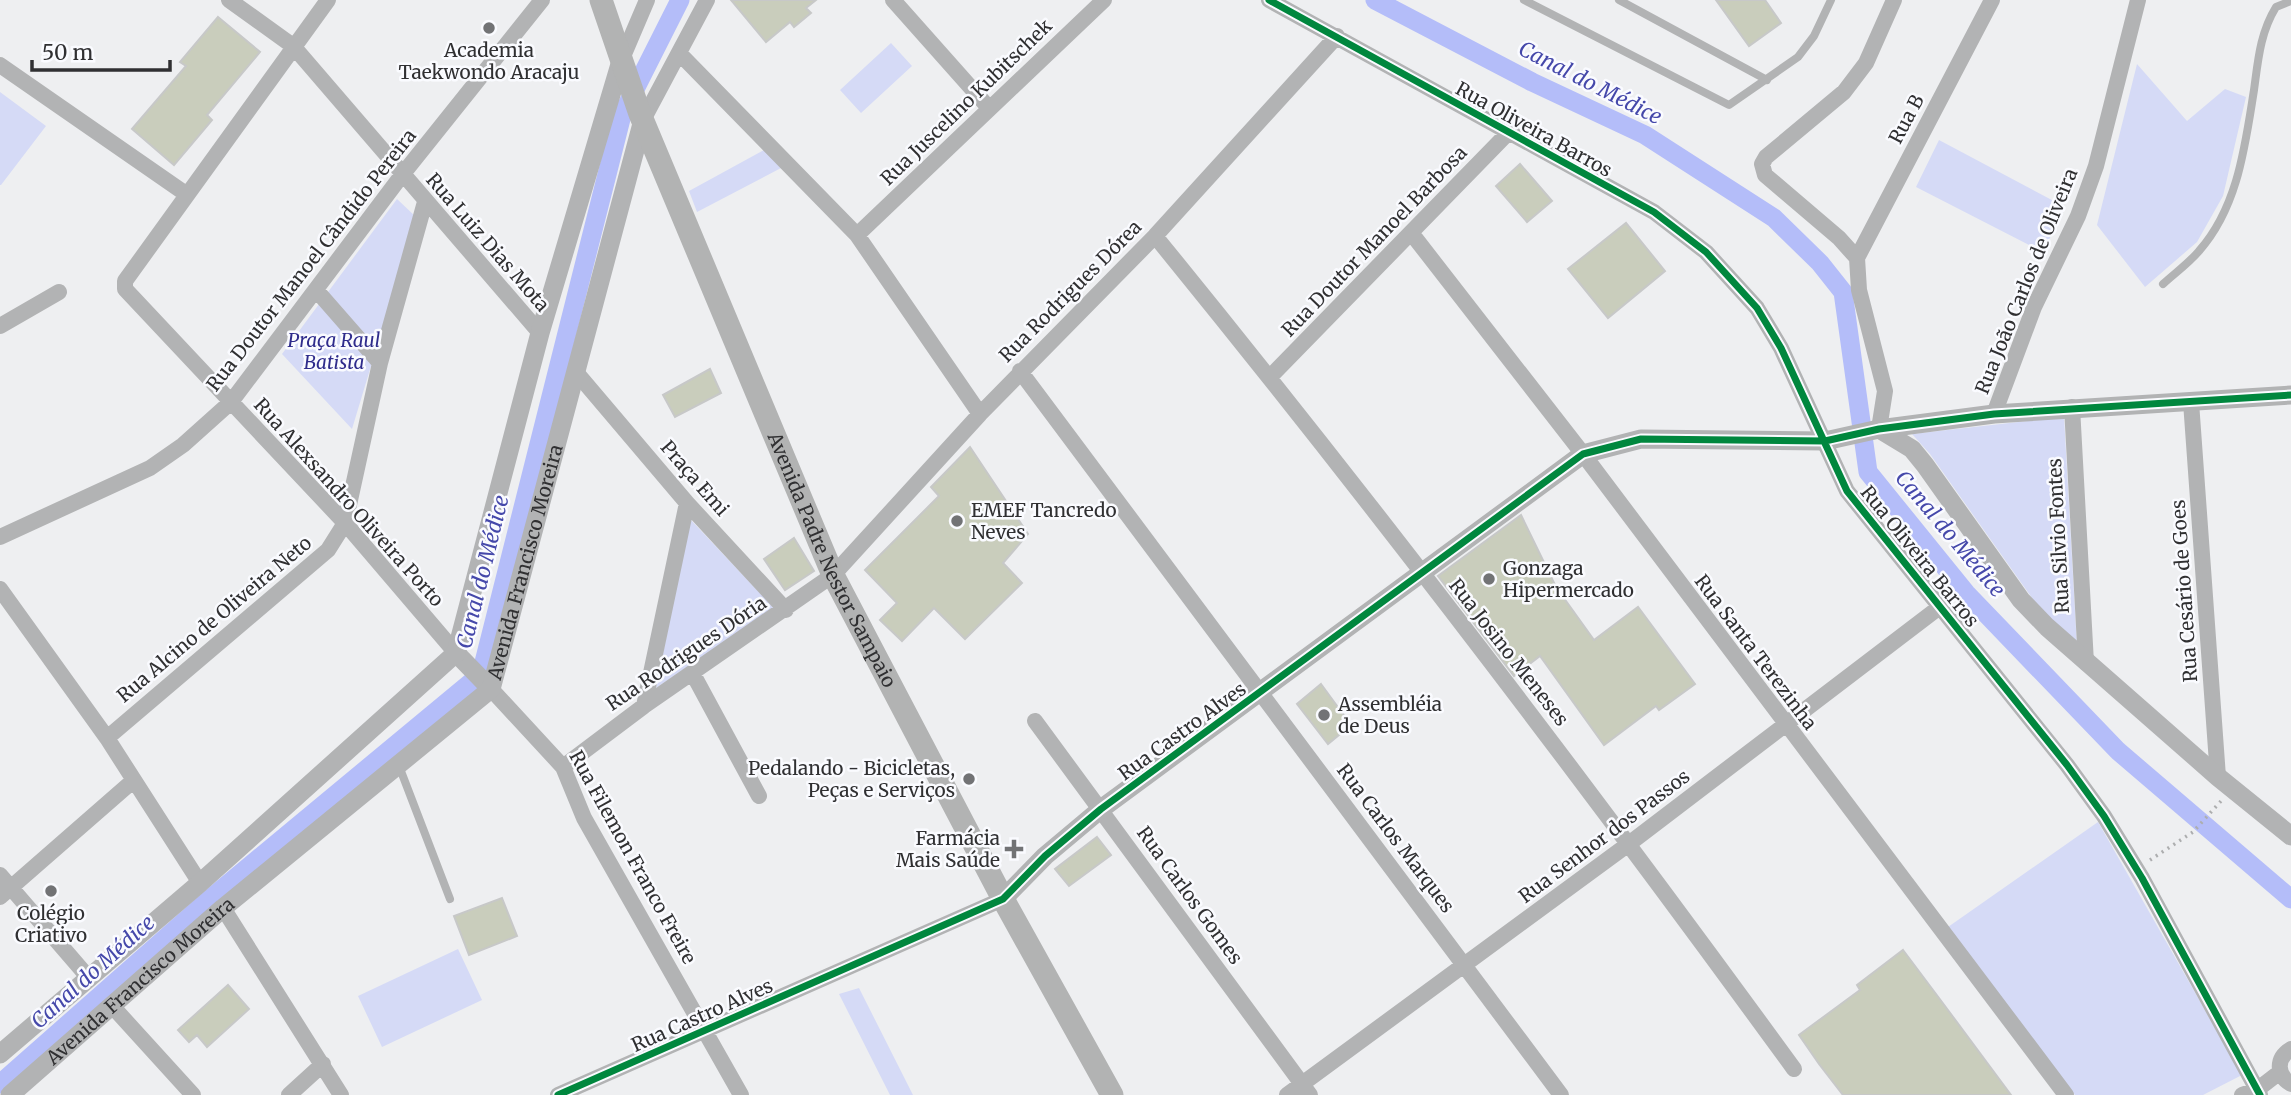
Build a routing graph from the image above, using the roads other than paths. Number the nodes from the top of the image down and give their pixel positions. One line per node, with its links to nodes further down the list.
1 (229, 0): 18 (street, Rua Luiz Dias Mota)
2 (328, 0): 18 (street)
3 (542, 0): 26 (street, Rua Doutor Manoel Cândido Pereira)
4 (601, 0): 21 (main road, Avenida Padre Nestor Sampaio)
5 (647, 0): 21 (street)
6 (707, 0): 19 (street, Avenida Francisco Moreira)
7 (893, 0): 23 (street)
8 (1104, 0): 23 (street, Rua Juscelino Kubitschek)
9 (1269, 0): 17 (street, Rua Oliveira Barros)
10 (1524, 0): 22 (lane)
11 (1619, 0): 22 (lane)
12 (1831, 0): 22 (lane)
13 (1894, 0): 32 (street)
14 (1992, 0): 32 (street, Rua B)
15 (2138, 1): 47 (street, Rua João Carlos de Oliveira)
16 (2291, 1): 33 (lane)
17 (1337, 36): 25 (street, Rua Oliveira Barros); 31 (street, Rua Rodrigues Dórea)
18 (293, 46): 26 (street, Rua Luiz Dias Mota); 27 (street)
19 (679, 53): 24 (street, Avenida Francisco Moreira); 30 (street)
20 (0, 65): 27 (street)
21 (622, 65): 24 (main road, Avenida Padre Nestor Sampaio); 37 (street)
22 (1767, 80)
23 (989, 108): 30 (street, Rua Juscelino Kubitschek)
24 (641, 117): 39 (street, Avenida Francisco Moreira); 55 (main road, Avenida Padre Nestor Sampaio)
25 (1507, 134): 29 (street, Rua Doutor Manoel Barbosa); 49 (street, Rua Oliveira Barros)
26 (402, 175): 28 (street, Rua Luiz Dias Mota); 34 (street, Rua Doutor Manoel Cândido Pereira)
27 (186, 194): 43 (street, Rua Alexsandro Oliveira Porto)
28 (425, 202): 37 (street, Rua Luiz Dias Mota); 38 (street, Rua Alcino de Oliveira Neto)
29 (1412, 234): 41 (street, Rua Doutor Manoel Barbosa); 50 (street, Rua Santa Terezinha)
30 (857, 235): 46 (street)
31 (1155, 236): 40 (street, Rua Rodrigues Dórea); 41 (street, Rua Josino Meneses)
32 (1857, 258): 48 (street)
33 (2163, 284)
34 (317, 290): 38 (street); 43 (street, Rua Doutor Manoel Cândido Pereira)
35 (59, 292): 36 (street)
36 (0, 326)
37 (540, 333): 59 (street)
38 (380, 363): 52 (street, Rua Alcino de Oliveira Neto)
39 (575, 371): 51 (street, Praça Emi); 62 (street, Avenida Francisco Moreira)
40 (1020, 372): 46 (street, Rua Rodrigues Dórea); 63 (street, Rua Carlos Marques)
41 (1270, 377): 54 (street, Rua Josino Meneses)
42 (2291, 395): 44 (street, Rua Castro Alves)
43 (230, 402): 52 (street, Rua Alexsandro Oliveira Porto); 53 (street, Rua Doutor Manoel Cândido Pereira)
44 (2191, 402): 45 (street, Rua Castro Alves); 71 (street, Rua Cesário de Goes)
45 (2072, 407): 47 (street, Rua Castro Alves); 60 (street, Rua Silvio Fontes)
46 (980, 414): 55 (street, Rua Rodrigues Dórea)
47 (1994, 414): 48 (street, Rua Castro Alves)
48 (1876, 430): 49 (street, Rua Castro Alves); 60 (street)
49 (1828, 440): 50 (street, Rua Castro Alves); 57 (street, Rua Oliveira Barros)
50 (1583, 454): 54 (street, Rua Castro Alves); 66 (street, Rua Santa Terezinha)
51 (687, 503): 58 (street, Praça Emi); 64 (street)
52 (345, 523): 59 (street, Rua Alexsandro Oliveira Porto); 67 (street, Rua Alcino de Oliveira Neto)
53 (0, 537)
54 (1419, 572): 63 (street, Rua Castro Alves); 75 (street, Rua Josino Meneses)
55 (833, 575): 58 (street, Rua Rodrigues Dória); 79 (main road, Avenida Padre Nestor Sampaio)
56 (0, 589): 67 (street)
57 (1941, 606): 66 (street, Rua Senhor dos Passos); 91 (street, Rua Oliveira Barros)
58 (786, 610): 61 (street, Rua Rodrigues Dória)
59 (458, 654): 62 (street); 76 (street, Avenida Francisco Moreira)
60 (2086, 663): 71 (street)
61 (693, 674): 64 (street, Rua Rodrigues Dória); 72 (street)
62 (490, 688): 68 (street, Avenida Francisco Moreira); 69 (street, Rua Filemon Franco Freire)
63 (1262, 693): 73 (street, Rua Castro Alves); 81 (street, Rua Carlos Marques)
64 (644, 706): 69 (street, Rua Rodrigues Dória)
65 (1035, 721): 73 (street, Rua Carlos Gomes)
66 (1786, 727): 75 (street, Rua Senhor dos Passos); 101 (street, Rua Santa Terezinha)
67 (107, 738): 70 (street)
68 (399, 766): 78 (lane); 80 (street, Avenida Francisco Moreira)
69 (563, 767): 84 (street, Rua Filemon Franco Freire)
70 (134, 780): 76 (street); 77 (street)
71 (2223, 785): 74 (street)
72 (759, 796)
73 (1101, 809): 79 (street, Rua Castro Alves); 90 (street, Rua Carlos Gomes)
74 (2291, 835)
75 (1630, 844): 81 (street, Rua Senhor dos Passos); 88 (street, Rua Josino Meneses)
76 (200, 883): 82 (street, Avenida Francisco Moreira)
77 (4, 887): 82 (street)
78 (450, 898)
79 (1003, 899): 84 (street, Rua Castro Alves); 98 (main road, Avenida Padre Nestor Sampaio)
80 (223, 908): 83 (street, Avenida Francisco Moreira); 87 (street)
81 (1465, 966): 90 (street, Rua Senhor dos Passos); 100 (street, Rua Carlos Marques)
82 (88, 977): 86 (street, Avenida Francisco Moreira)
83 (113, 1007): 92 (street, Avenida Francisco Moreira); 93 (street)
84 (706, 1031): 96 (street, Rua Castro Alves); 97 (street, Rua Filemon Franco Freire)
85 (2291, 1049): 89 (street)
86 (0, 1054)
87 (323, 1064): 94 (street); 95 (street)
88 (1794, 1069)
89 (2285, 1078): 91 (street)
90 (1306, 1089): 99 (street, Rua Senhor dos Passos)
91 (2259, 1092): 102 (street)
92 (10, 1095)
93 (193, 1095)
94 (289, 1095)
95 (341, 1095)
96 (558, 1095)
97 (741, 1095)
98 (1112, 1095)
99 (1287, 1095)
100 (1561, 1095)
101 (2066, 1095)
102 (2242, 1095)

